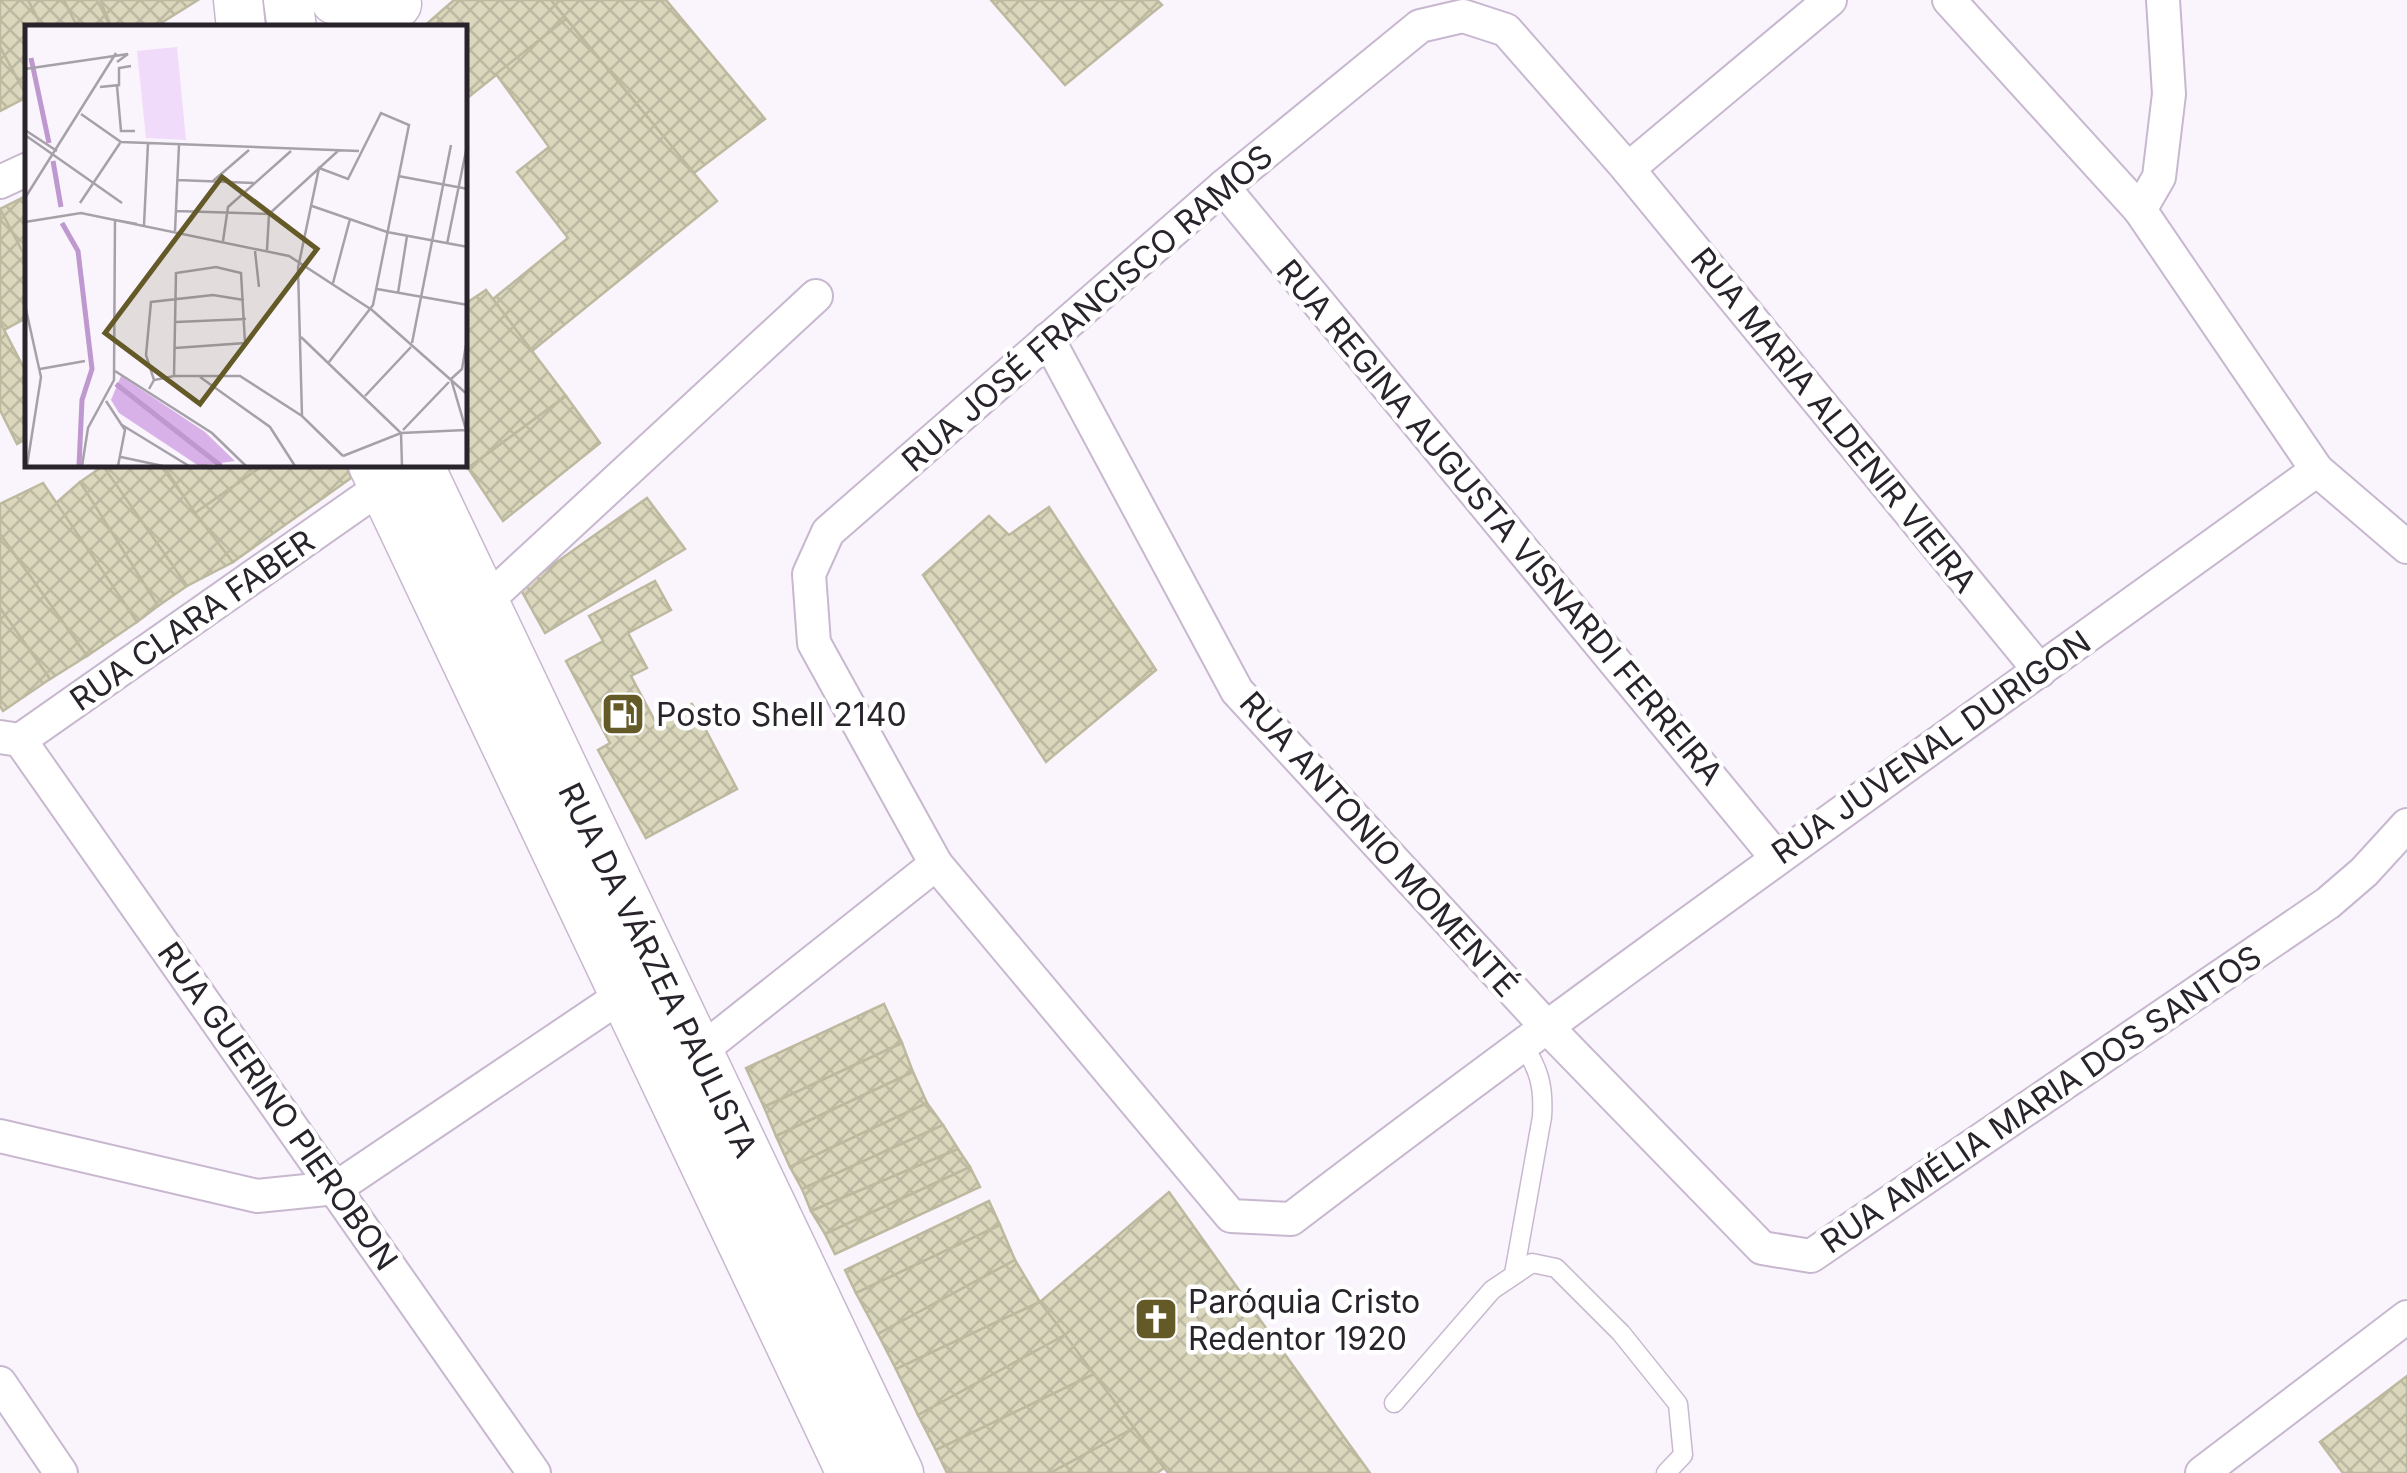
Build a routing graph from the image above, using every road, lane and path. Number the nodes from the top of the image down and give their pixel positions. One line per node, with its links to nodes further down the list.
1 (238, 0): 8 (main road)
2 (288, 0): 9 (main road)
3 (335, 0): 7 (main road)
4 (1830, 0): 10 (street)
5 (1949, 0): 14 (street)
6 (2163, 0): 14 (street)
7 (387, 10)
8 (241, 25)
9 (292, 25)
10 (1628, 168): 13 (street, RUA JOSÉ FRANCISCO RAMOS); 21 (street, RUA MARIA ALDENIR VIEIRA)
11 (25, 170): 12 (street)
12 (0, 182)
13 (1223, 187): 16 (street, RUA JOSÉ FRANCISCO RAMOS); 24 (street, RUA REGINA AUGUSTA VISNARDI FERREIRA)
14 (2140, 210): 17 (street)
15 (816, 296): 20 (street)
16 (1048, 340): 25 (street, RUA JOSÉ FRANCISCO RAMOS); 27 (street, RUA ANTONIO MOMENTÉ)
17 (2317, 470): 19 (street); 21 (street, RUA JUVENAL DURIGON)
18 (391, 472): 20 (main road, RUA DA VÁRZEA PAULISTA); 22 (street, RUA CLARA FABER); 26 (main road, RUA DA VÁRZEA PAULISTA)
19 (2407, 548)
20 (484, 604): 28 (main road, RUA DA VÁRZEA PAULISTA)
21 (2040, 670): 24 (street, RUA JUVENAL DURIGON)
22 (10, 738): 30 (street, RUA GUERINO PIEROBON)
23 (2407, 825): 27 (street, RUA AMÉLIA MARIA DOS SANTOS)
24 (1776, 857): 27 (street, RUA JUVENAL DURIGON)
25 (936, 864): 27 (street, RUA JOSÉ FRANCISCO RAMOS); 28 (street)
26 (624, 994): 30 (street); 37 (main road, RUA DA VÁRZEA PAULISTA)
27 (1534, 1034): 31 (lane)
28 (698, 1053): 38 (main road, RUA DA VÁRZEA PAULISTA)
29 (0, 1136): 30 (street)
30 (336, 1188): 36 (street, RUA GUERINO PIEROBON)
31 (1514, 1274): 34 (lane); 39 (lane)
32 (2407, 1317): 40 (street)
33 (0, 1383): 35 (street)
34 (1394, 1402)
35 (61, 1473)
36 (534, 1473)
37 (851, 1473)
38 (899, 1473)
39 (1666, 1473)
40 (2202, 1473)

